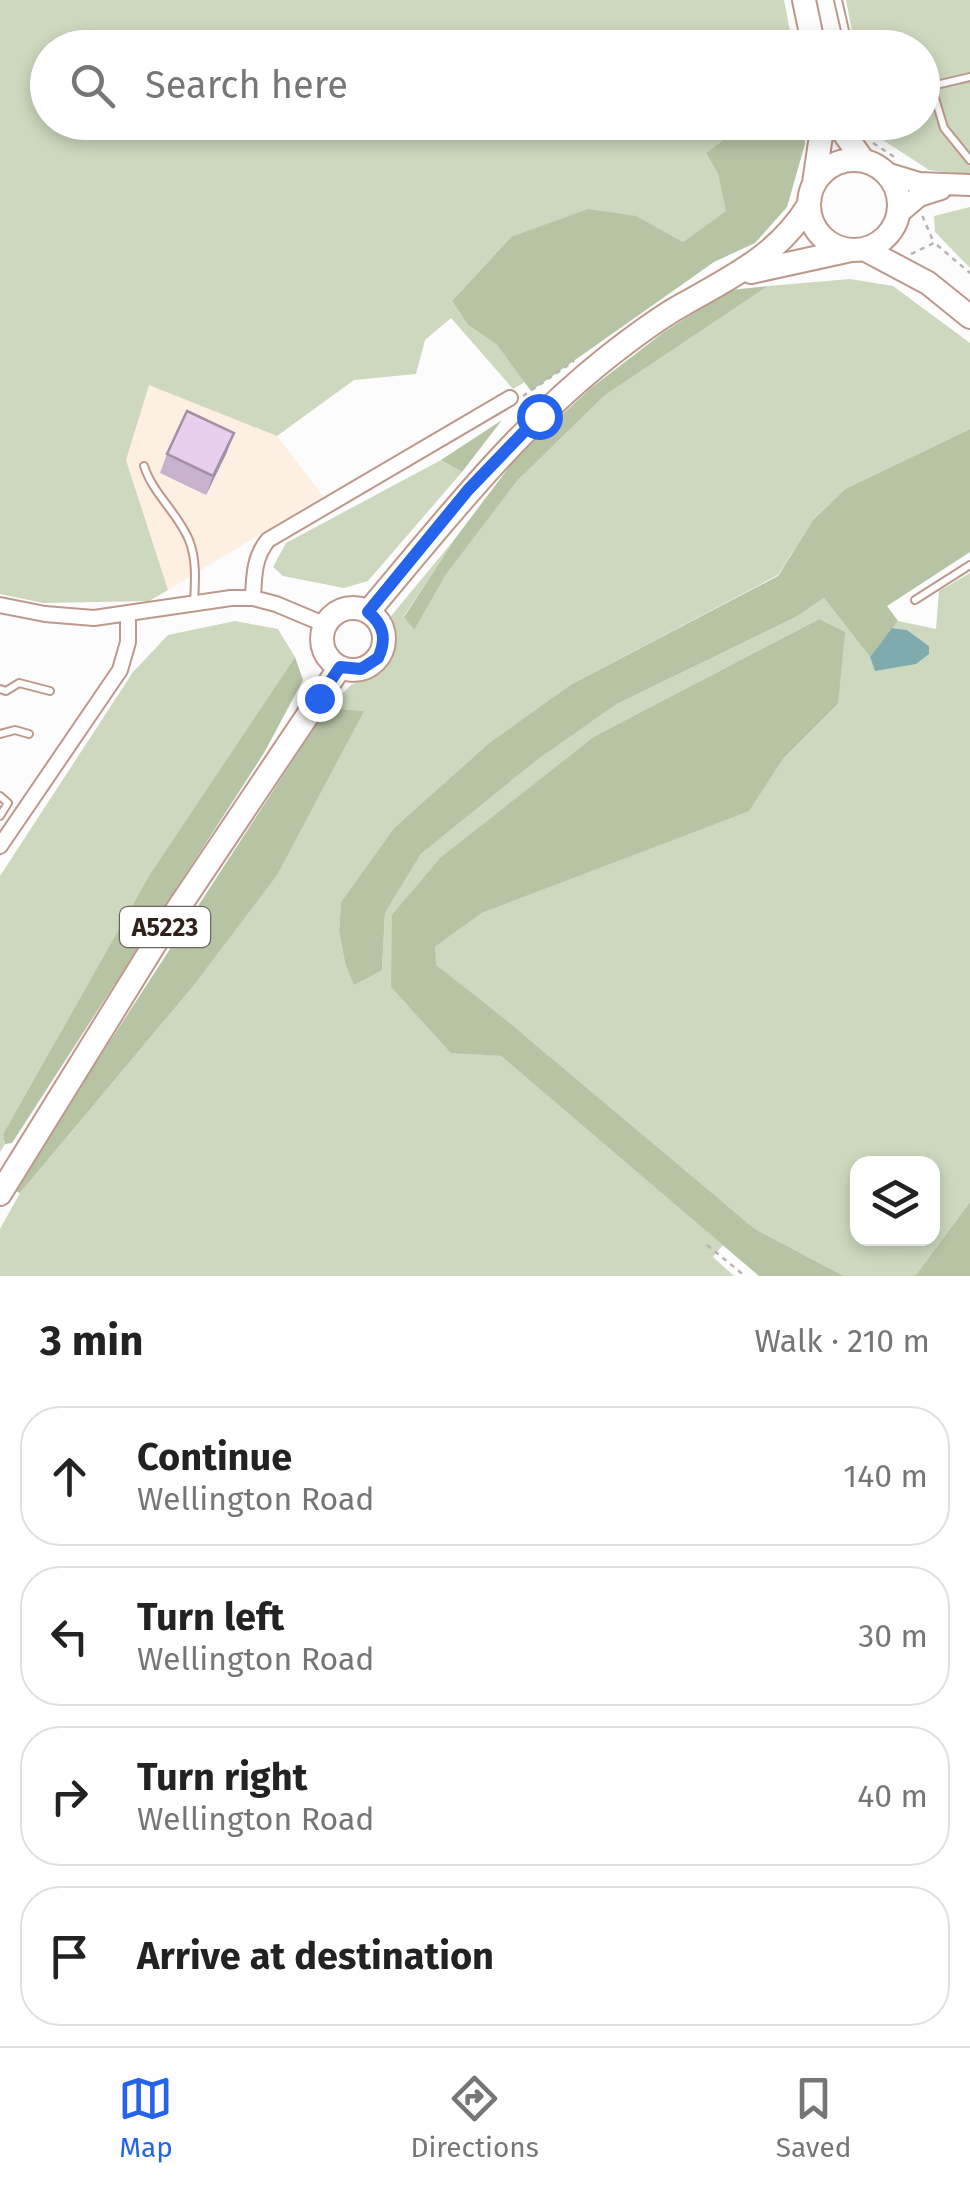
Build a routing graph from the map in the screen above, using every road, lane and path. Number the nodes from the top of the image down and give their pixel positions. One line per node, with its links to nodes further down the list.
1 (804, 0): 3 (main road)
2 (838, 0): 4 (lane)
3 (810, 30)
4 (845, 30)
5 (970, 77): 6 (lane)
6 (940, 83)
7 (940, 118): 11 (lane)
8 (821, 140): 15 (main road)
9 (849, 140): 10 (main road)
10 (863, 160): 12 (main road); 15 (main road)
11 (970, 160)
12 (886, 173): 14 (street); 17 (main road)
13 (970, 185): 14 (street)
14 (948, 186): 17 (street)
15 (811, 194): 19 (main road); 22 (main road)
16 (923, 203): 18 (path)
17 (896, 220): 19 (main road); 20 (main road)
18 (934, 243): 20 (path); 21 (path)
19 (858, 249): 22 (main road); 23 (main road)
20 (908, 256): 23 (main road)
21 (970, 273)
22 (734, 278): 32 (main road)
23 (928, 283): 24 (main road)
24 (970, 317)
25 (510, 398): 28 (street)
26 (144, 466): 31 (lane)
27 (970, 566): 29 (lane)
28 (253, 598): 31 (street); 34 (street)
29 (915, 600)
30 (0, 604): 33 (street)
31 (194, 604): 33 (street)
32 (368, 612): 34 (main road); 35 (main road)
33 (128, 614): 42 (street)
34 (326, 625): 35 (main road)
35 (340, 667): 43 (main road, A5223)
36 (0, 689): 37 (lane)
37 (50, 691)
38 (0, 734): 39 (lane)
39 (30, 734)
40 (0, 796): 41 (lane)
41 (0, 816)
42 (0, 846)
43 (0, 1194)
44 (707, 1245): 45 (path)
45 (745, 1276)

